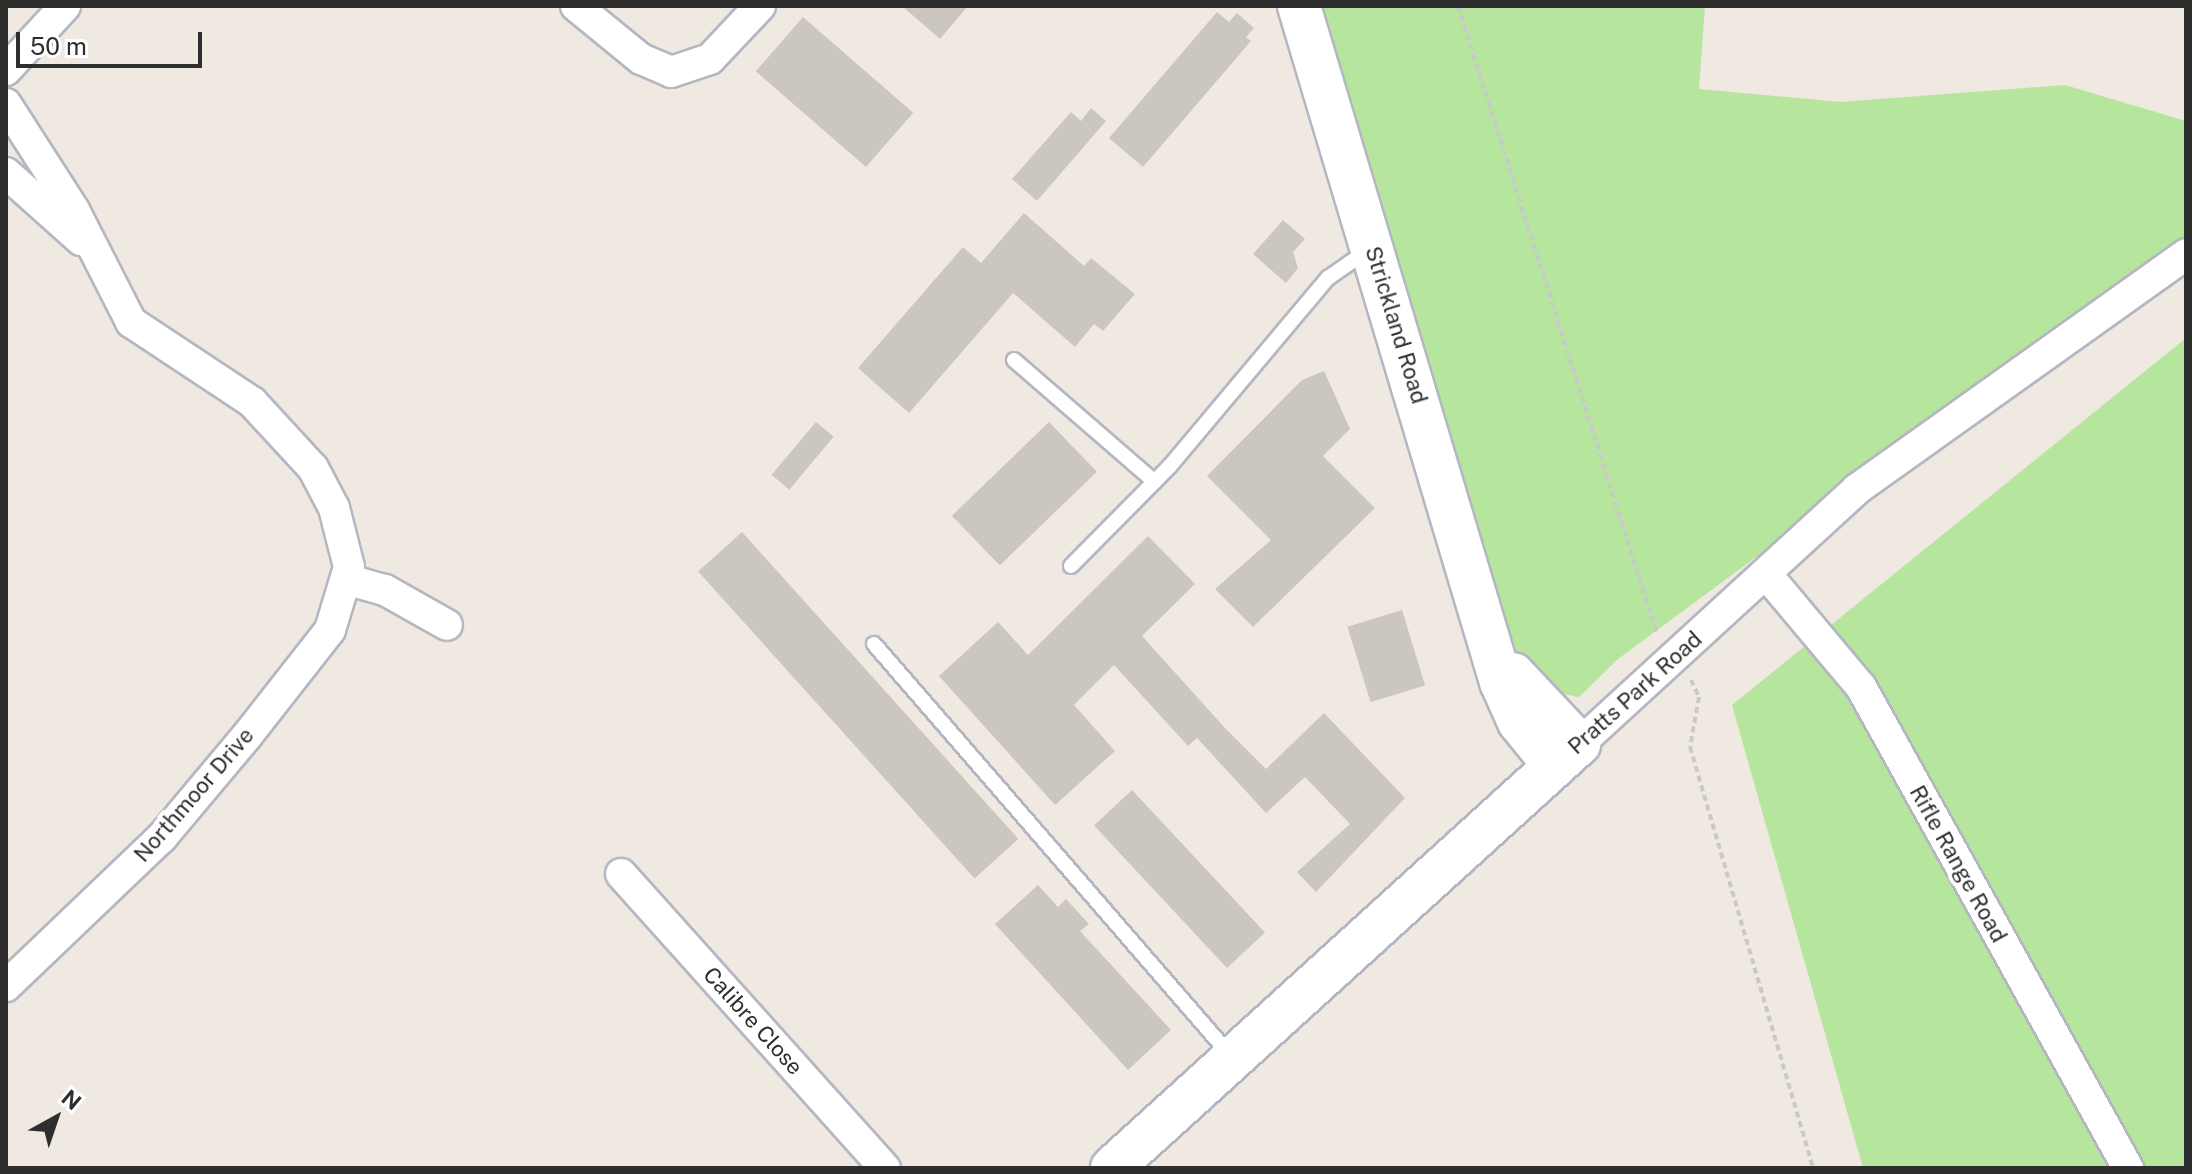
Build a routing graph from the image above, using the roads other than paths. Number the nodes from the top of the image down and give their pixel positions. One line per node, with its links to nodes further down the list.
1 (65, 6): 5 (street)
2 (576, 6): 3 (street)
3 (760, 6)
4 (1299, 6): 9 (street, Strickland Road)
5 (6, 70)
6 (6, 104): 8 (street)
7 (6, 173): 8 (street)
8 (88, 247): 15 (street)
9 (1372, 249): 12 (lane); 18 (street, Strickland Road)
10 (2186, 254): 14 (street, Pratts Park Road)
11 (1014, 360): 12 (lane)
12 (1155, 482): 13 (lane)
13 (1071, 566)
14 (1767, 575): 18 (street, Pratts Park Road); 24 (street, Rifle Range Road)
15 (349, 580): 16 (street); 20 (street, Northmoor Drive)
16 (447, 625)
17 (874, 644): 21 (lane)
18 (1567, 755): 21 (street, Pratts Park Road)
19 (621, 874): 22 (street, Calibre Close)
20 (6, 986)
21 (1233, 1058): 23 (street, Pratts Park Road)
22 (885, 1168)
23 (1112, 1168)
24 (2128, 1168)

